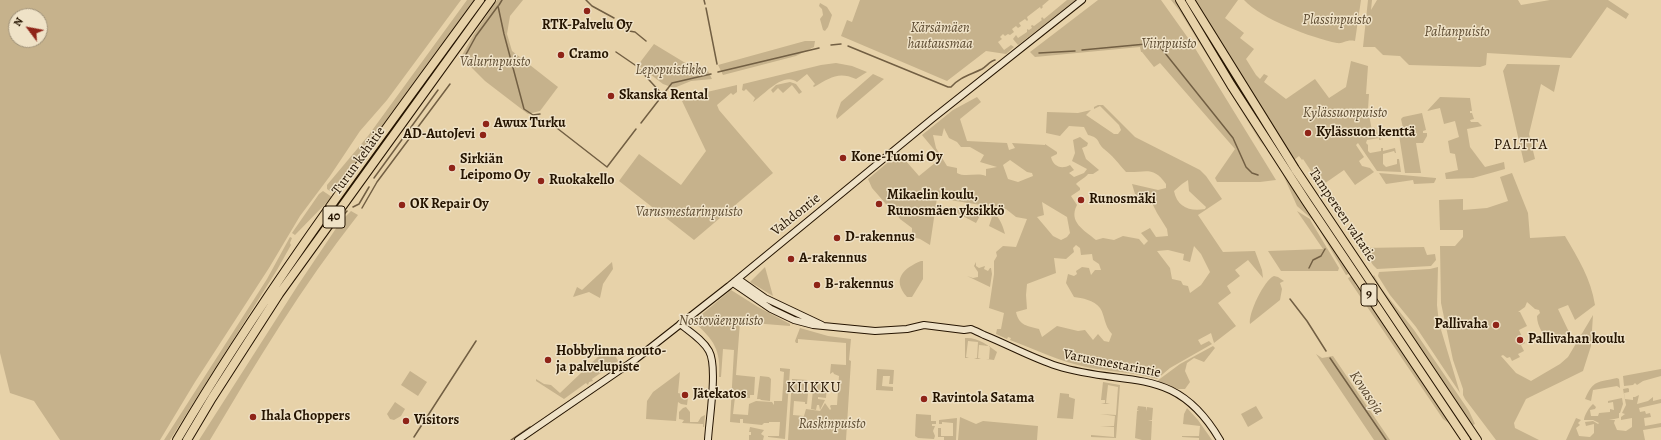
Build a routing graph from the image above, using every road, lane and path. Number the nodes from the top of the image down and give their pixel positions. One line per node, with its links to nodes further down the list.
1 (480, 0): 8 (highway, Turun kehätie / 40)
2 (491, 0): 9 (highway, Turun kehätie / 40)
3 (1082, 0): 6 (street, Vahdontie)
4 (1180, 0): 13 (highway, Tampereen valtatie / 9)
5 (1190, 0): 14 (highway, Tampereen valtatie / 9)
6 (735, 281): 7 (street, Vahdontie); 12 (street, Varusmestarintie)
7 (680, 324): 10 (street, Vahdontie); 11 (street)
8 (177, 440)
9 (187, 440)
10 (518, 440)
11 (708, 440)
12 (1220, 440)
13 (1466, 440)
14 (1477, 440)

